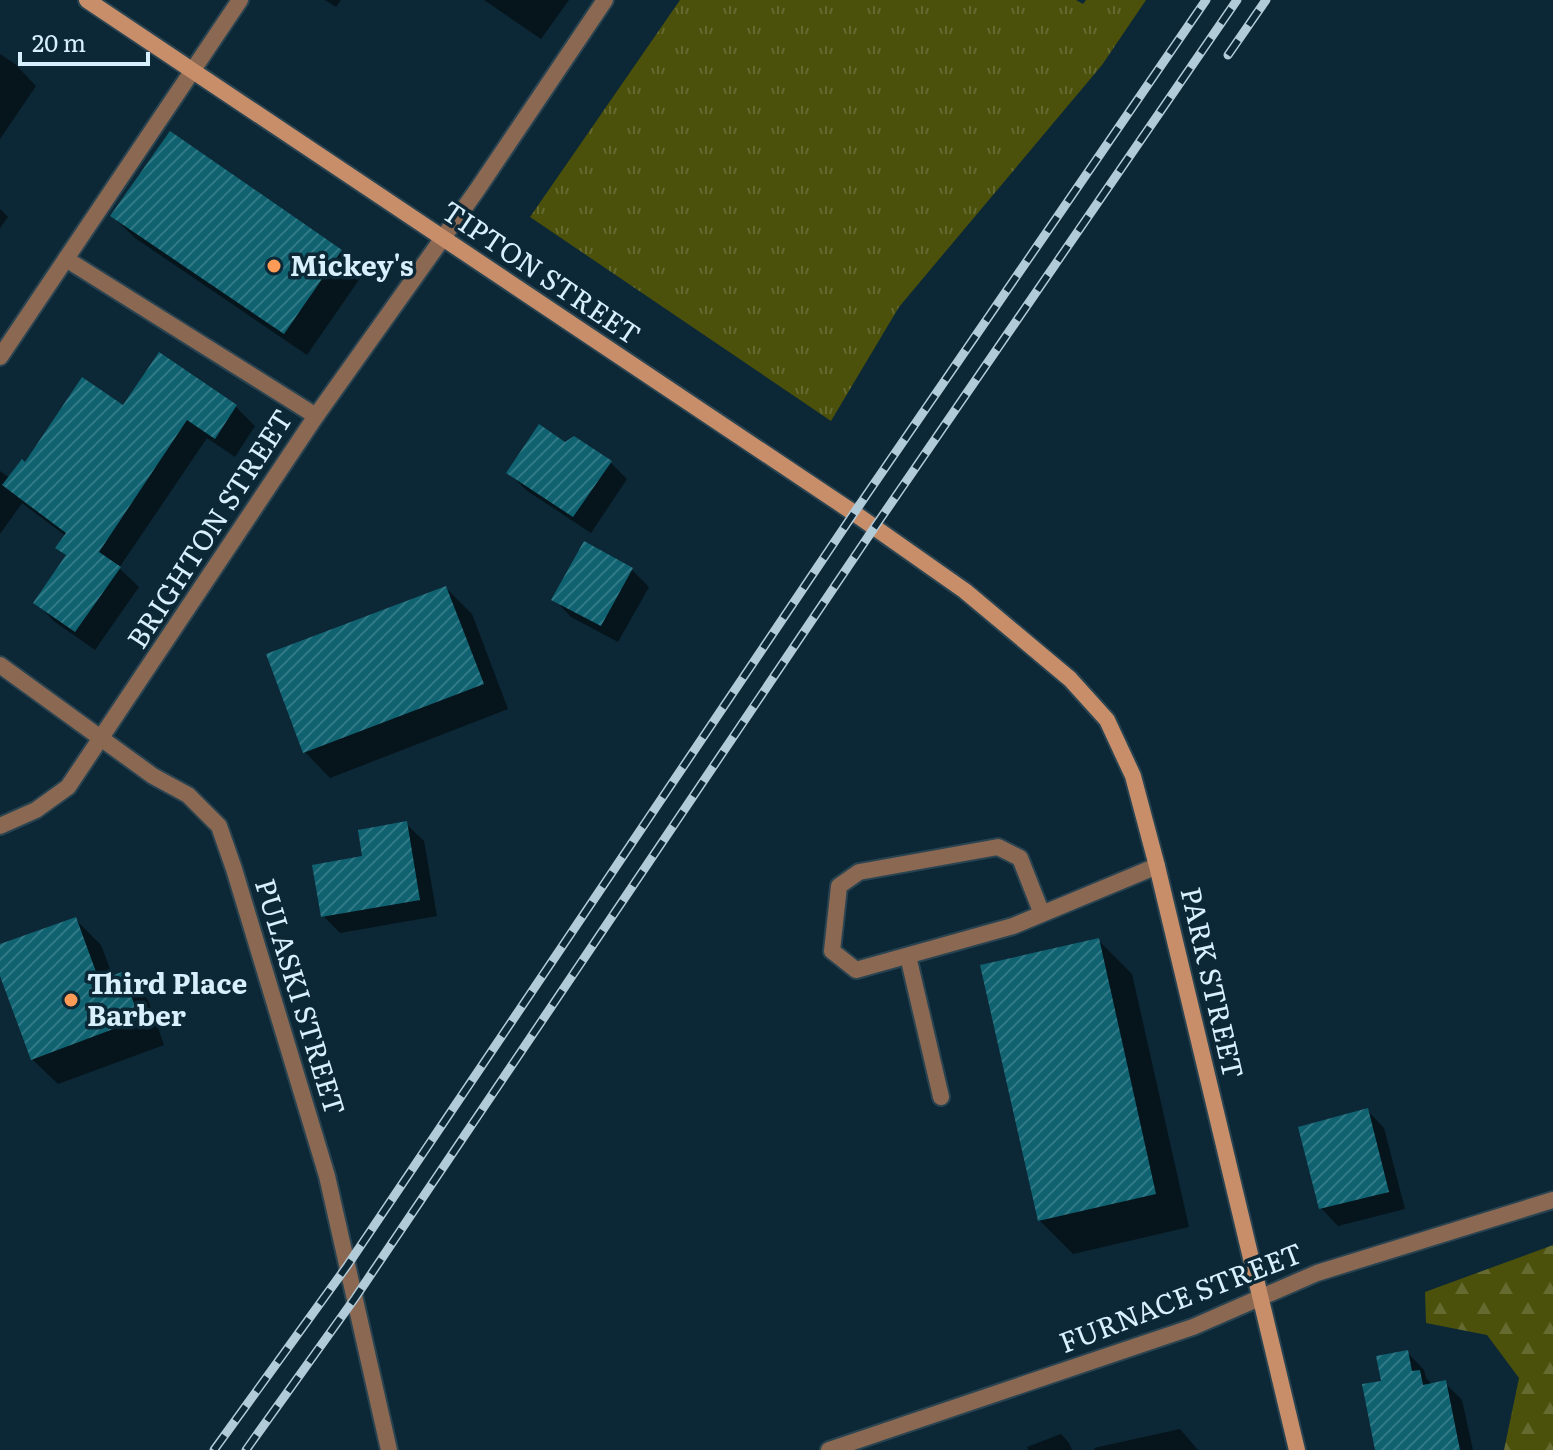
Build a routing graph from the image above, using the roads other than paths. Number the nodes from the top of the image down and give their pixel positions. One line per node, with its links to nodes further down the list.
1 (87, 0): 4 (street, TIPTON STREET)
2 (240, 0): 4 (street)
3 (605, 0): 5 (street, BRIGHTON STREET)
4 (191, 70): 5 (street, TIPTON STREET); 6 (street)
5 (442, 237): 8 (street, BRIGHTON STREET); 9 (street, TIPTON STREET)
6 (66, 259): 7 (street); 8 (street)
7 (0, 357)
8 (316, 416): 11 (street, BRIGHTON STREET)
9 (965, 591): 13 (street, PARK STREET)
10 (0, 665): 11 (street, PULASKI STREET)
11 (101, 739): 12 (street, BRIGHTON STREET); 19 (street, PULASKI STREET)
12 (0, 826)
13 (1157, 866): 14 (street); 18 (street, PARK STREET)
14 (1042, 914): 15 (street); 15 (street)
15 (908, 956): 16 (street)
16 (941, 1097)
17 (1553, 1200): 18 (street, FURNACE STREET)
18 (1260, 1297): 20 (street, FURNACE STREET); 21 (street, PARK STREET)
19 (389, 1450)
20 (829, 1450)
21 (1297, 1450)

